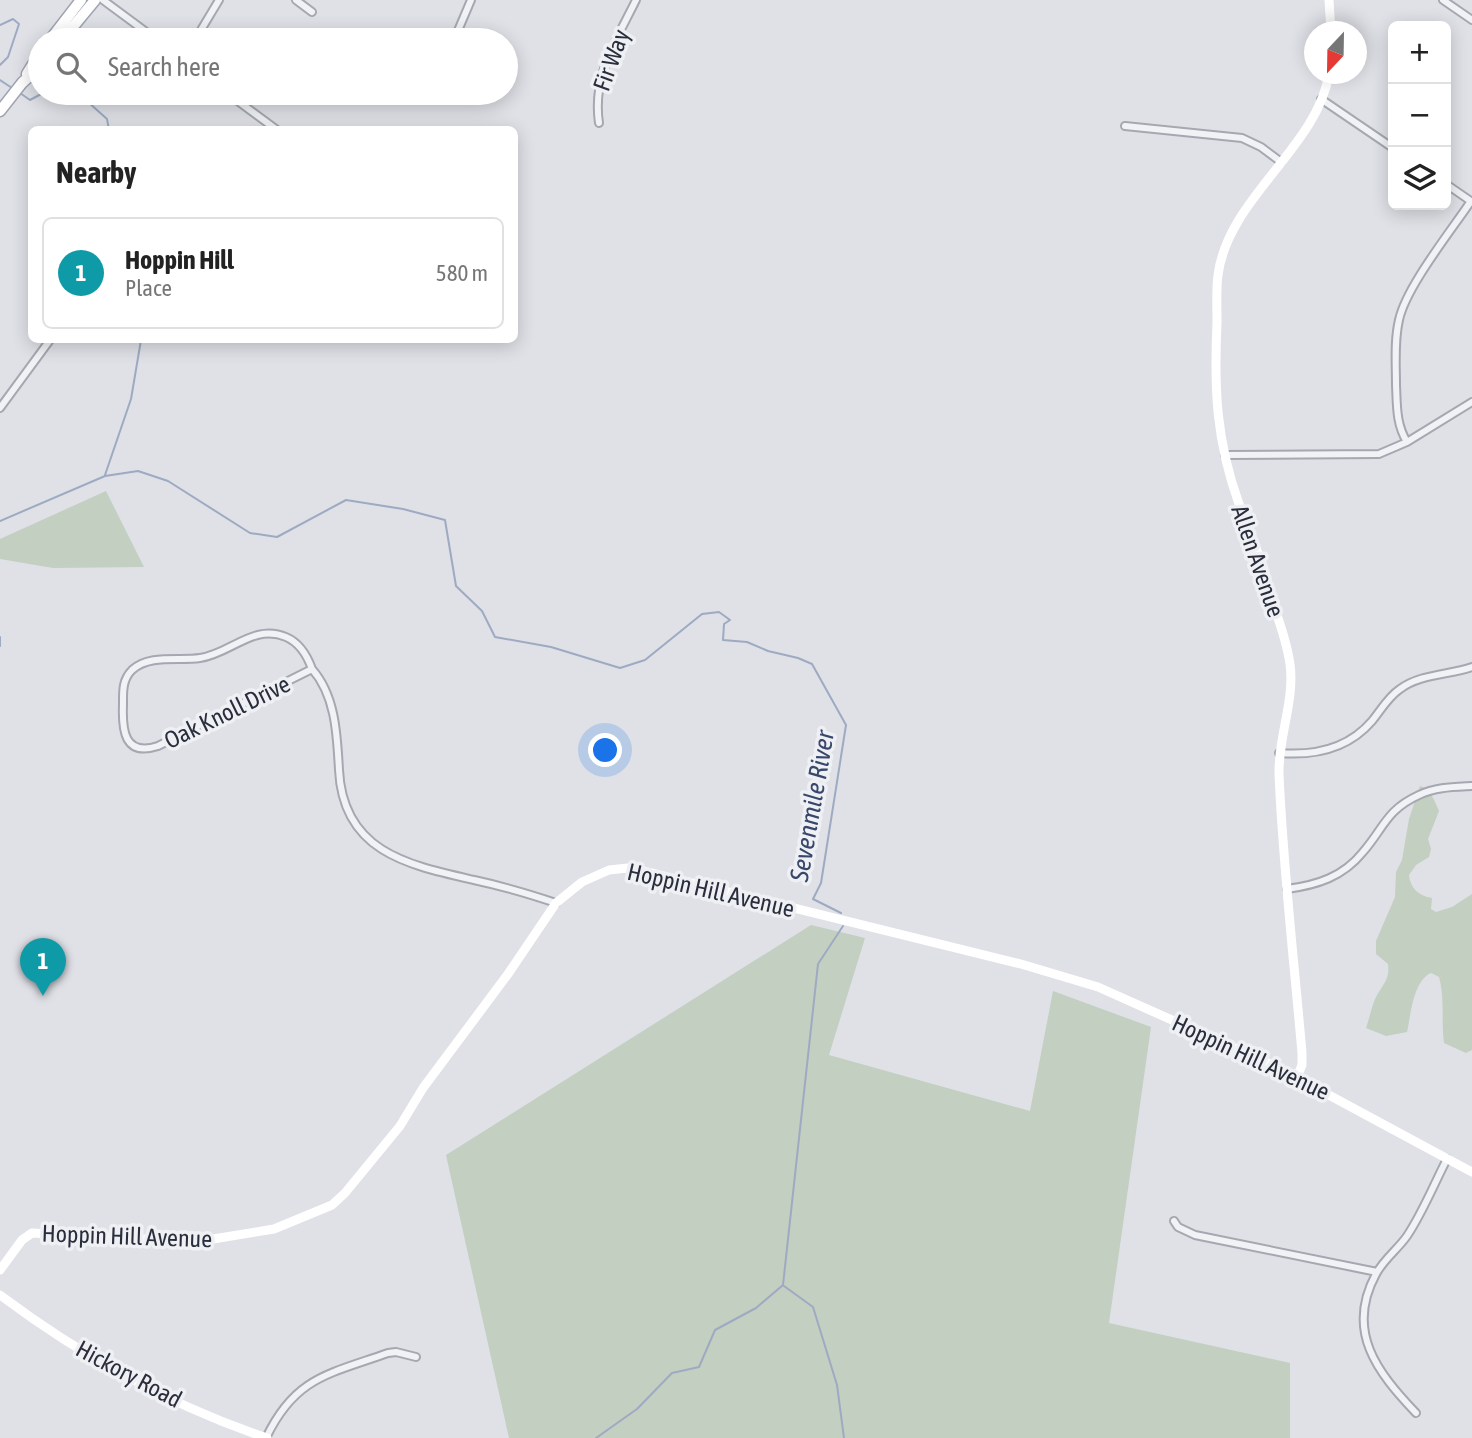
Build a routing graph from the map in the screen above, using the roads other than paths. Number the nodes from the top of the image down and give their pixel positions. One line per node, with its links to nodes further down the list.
1 (81, 0): 13 (main road)
2 (95, 0): 14 (main road)
3 (103, 0): 15 (street)
4 (219, 0): 16 (street)
5 (296, 0): 10 (street)
6 (471, 0): 17 (street)
7 (636, 0): 25 (street, Fir Way)
8 (1329, 0): 12 (street)
9 (1443, 0): 11 (street)
10 (312, 12)
11 (1472, 20)
12 (1330, 21)
13 (59, 28)
14 (72, 28)
15 (141, 28)
16 (202, 28)
17 (459, 28)
18 (28, 73): 20 (main road)
19 (28, 77): 20 (main road)
20 (22, 83): 24 (main road)
21 (1326, 84): 22 (street, Allen Avenue)
22 (1321, 99): 28 (street); 29 (street, Allen Avenue)
23 (243, 105): 26 (street)
24 (0, 110)
25 (599, 122)
26 (271, 126)
27 (1125, 126): 29 (street)
28 (1392, 147)
29 (1281, 162): 36 (street, Allen Avenue)
30 (1451, 187): 31 (street)
31 (1471, 201): 35 (street)
32 (48, 343): 34 (street)
33 (1472, 402): 35 (street)
34 (0, 408)
35 (1407, 442): 36 (street)
36 (1225, 455): 39 (street, Allen Avenue)
37 (1472, 667): 39 (street)
38 (312, 669): 38 (street, Oak Knoll Drive); 42 (street, Oak Knoll Drive)
39 (1279, 753): 41 (street, Allen Avenue)
40 (1472, 786): 41 (street)
41 (1287, 889): 43 (street, Allen Avenue)
42 (556, 903): 43 (street, Hoppin Hill Avenue); 47 (street, Hoppin Hill Avenue)
43 (1297, 1077): 44 (street, Hoppin Hill Avenue)
44 (1447, 1159): 45 (street, Hoppin Hill Avenue); 48 (street)
45 (1472, 1172)
46 (1174, 1221): 48 (street)
47 (0, 1270)
48 (1377, 1272): 51 (street)
49 (0, 1295): 52 (street, Hickory Road)
50 (416, 1357): 52 (street)
51 (1416, 1413)
52 (267, 1438)

